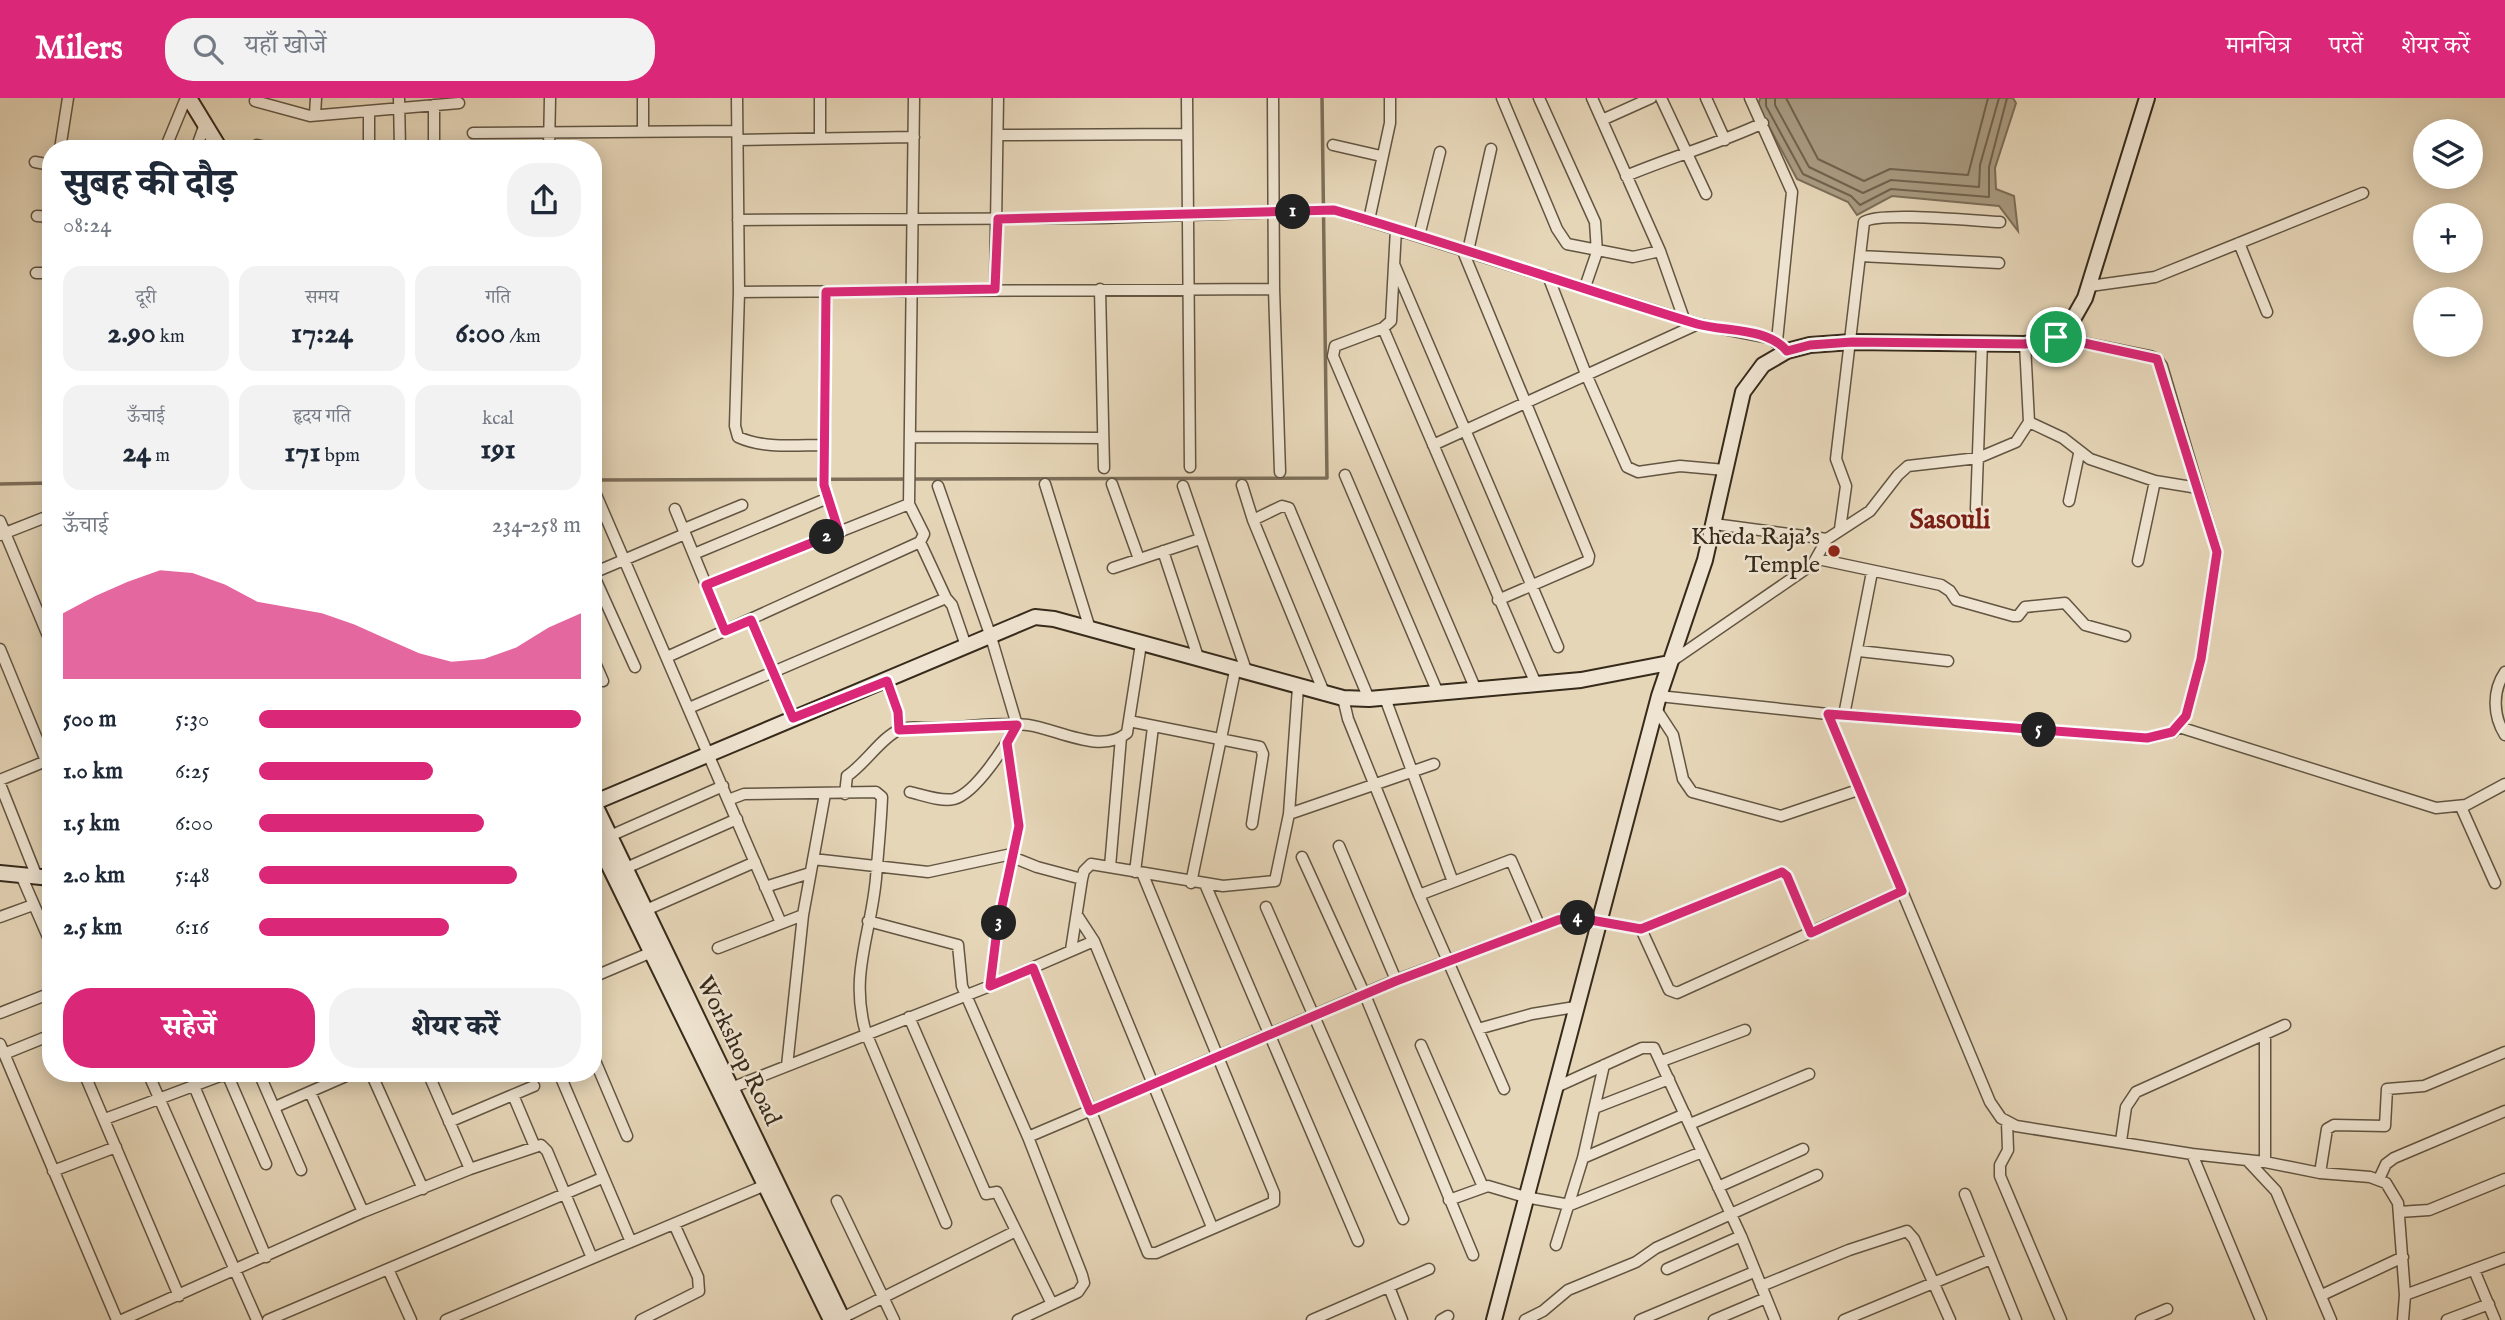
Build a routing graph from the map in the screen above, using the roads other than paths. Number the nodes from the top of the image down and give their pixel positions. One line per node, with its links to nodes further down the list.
1 (68, 98): 38 (street)
2 (187, 98): 29 (main road); 39 (street)
3 (316, 98): 26 (street)
4 (551, 98): 30 (street)
5 (643, 98): 31 (street)
6 (737, 98): 35 (street)
7 (820, 98): 37 (street)
8 (914, 98): 36 (street)
9 (998, 98): 34 (street)
10 (1187, 98): 33 (street)
11 (1273, 98): 57 (street)
12 (1390, 98): 51 (street)
13 (1502, 98): 71 (street)
14 (1539, 98): 71 (street)
15 (1592, 98): 27 (street)
16 (1651, 98): 27 (street)
17 (1661, 98): 49 (street)
18 (1706, 98): 46 (street)
19 (1751, 98): 28 (street)
20 (2147, 98): 78 (main road)
21 (255, 101): 26 (street)
22 (400, 103): 24 (street); 25 (street); 43 (street)
23 (459, 103): 24 (street)
24 (434, 105): 44 (street)
25 (369, 111): 26 (street); 42 (street)
26 (315, 116)
27 (1602, 120): 54 (street)
28 (1763, 123): 46 (street); 95 (street)
29 (205, 124): 40 (street); 41 (main road)
30 (551, 132): 31 (street); 32 (street); 45 (street)
31 (643, 132): 35 (street)
32 (472, 133)
33 (1187, 134): 34 (street); 60 (street)
34 (998, 135): 62 (street)
35 (737, 136): 37 (street); 63 (street)
36 (914, 137): 37 (street); 61 (street)
37 (820, 138)
38 (61, 140)
39 (169, 140)
40 (199, 140)
41 (215, 140)
42 (369, 140)
43 (400, 140)
44 (434, 140)
45 (551, 140)
46 (1725, 141): 49 (street)
47 (1333, 145): 51 (street)
48 (1491, 149): 69 (street)
49 (1686, 151): 54 (street); 56 (street)
50 (1440, 152): 67 (street)
51 (1381, 156): 64 (street)
52 (35, 162): 53 (street)
53 (42, 163)
54 (1626, 176): 70 (street)
55 (2363, 193): 68 (street)
56 (1706, 194)
57 (1274, 213): 60 (street); 64 (street); 83 (street)
58 (37, 216): 59 (street)
59 (42, 216)
60 (1188, 216): 62 (street); 80 (street)
61 (914, 219): 62 (street); 63 (street); 86 (street)
62 (998, 219): 81 (street)
63 (738, 220): 84 (street)
64 (1368, 220): 66 (street)
65 (2000, 222): 72 (street)
66 (1396, 229): 67 (street); 73 (street)
67 (1419, 236): 69 (street)
68 (2239, 243): 78 (street); 87 (street)
69 (1465, 250): 77 (street); 97 (street)
70 (1660, 251): 71 (street); 88 (street)
71 (1597, 252): 79 (street)
72 (1860, 256): 74 (street); 92 (street)
73 (1393, 261): 90 (street); 99 (street)
74 (1998, 263)
75 (36, 273): 76 (street)
76 (42, 273)
77 (1548, 276): 79 (street); 96 (street)
78 (2090, 286): 91 (main road)
79 (1585, 287): 88 (street)
80 (1188, 288): 82 (street); 83 (street); 106 (street)
81 (995, 289): 82 (street); 86 (street)
82 (1100, 289): 101 (street)
83 (1274, 289): 109 (street)
84 (739, 292): 85 (street); 102 (street)
85 (826, 292): 86 (street); 102 (street)
86 (913, 292): 100 (street)
87 (2267, 312)
88 (1684, 319): 89 (street)
89 (1698, 324): 95 (street); 96 (street)
90 (1383, 328): 103 (street); 172 (street)
91 (2056, 337): 94 (main road); 117 (street)
92 (1852, 342): 93 (main road); 95 (main road); 129 (street)
93 (1982, 342): 94 (main road); 105 (street)
94 (2025, 344): 98 (street)
95 (1782, 346): 108 (main road)
96 (1586, 374): 97 (street); 108 (street)
97 (1526, 402): 99 (street); 146 (street)
98 (2029, 422): 104 (street); 105 (street)
99 (1466, 430): 103 (street); 146 (street)
100 (912, 437): 101 (street); 120 (street)
101 (1103, 438): 107 (street)
102 (824, 445): 118 (street)
103 (1433, 445): 149 (street)
104 (2079, 454): 111 (street); 119 (street)
105 (1978, 458): 124 (street); 129 (street)
106 (1190, 467)
107 (1104, 468)
108 (1725, 470): 128 (main road)
109 (1280, 472)
110 (1345, 475): 173 (street)
111 (2155, 481): 117 (street); 141 (street)
112 (1045, 484): 152 (street)
113 (1112, 484): 138 (street)
114 (1242, 485): 126 (street)
115 (939, 486): 154 (street)
116 (1183, 486): 133 (street)
117 (2198, 488): 186 (street)
118 (828, 498): 131 (street); 137 (street)
119 (2069, 501)
120 (909, 504): 131 (street); 135 (street)
121 (743, 505): 130 (street)
122 (602, 508): 140 (street)
123 (675, 509): 130 (street)
124 (1976, 509)
125 (42, 519): 132 (street)
126 (1253, 520): 174 (street); 177 (street)
127 (0, 521): 132 (street)
128 (1714, 524): 134 (street); 164 (main road)
129 (1840, 529): 134 (street)
130 (684, 531): 137 (street); 140 (street)
131 (839, 532): 145 (street)
132 (3, 534): 151 (street)
133 (1200, 539): 136 (street); 167 (street)
134 (1827, 539): 139 (street)
135 (920, 542): 148 (street); 150 (street)
136 (1163, 551): 138 (street); 162 (street)
137 (694, 554): 145 (street)
138 (1139, 559): 142 (street)
139 (1818, 559): 144 (street); 164 (street)
140 (625, 560): 143 (street); 161 (street)
141 (2138, 561)
142 (1113, 568)
143 (602, 570)
144 (1872, 572): 155 (street); 160 (street)
145 (706, 585): 153 (street)
146 (1532, 586): 149 (street); 158 (street)
147 (602, 594): 165 (street)
148 (946, 598): 157 (street); 166 (street)
149 (1497, 600): 170 (street)
150 (751, 620): 153 (street); 166 (street)
151 (42, 623)
152 (1090, 629): 154 (main road); 156 (main road)
153 (725, 631): 161 (street)
154 (990, 636): 157 (main road); 184 (street)
155 (2125, 636)
156 (1141, 644): 162 (main road); 183 (street)
157 (966, 646): 169 (main road)
158 (1558, 647)
159 (0, 649): 192 (street)
160 (1859, 651): 163 (street); 181 (street)
161 (667, 657): 179 (street)
162 (1199, 660): 167 (main road)
163 (1948, 661)
164 (1669, 663): 170 (main road); 178 (main road)
165 (635, 667)
166 (774, 671): 179 (street); 182 (street)
167 (1241, 672): 171 (main road); 190 (street)
168 (2505, 672): 188 (street)
169 (887, 681): 182 (main road); 187 (street)
170 (1536, 684): 172 (main road)
171 (1298, 687): 174 (main road); 208 (street)
172 (1476, 690): 173 (main road)
173 (1438, 693): 176 (main road)
174 (1325, 695): 175 (main road)
175 (1343, 698): 177 (main road); 200 (street)
176 (1385, 698): 177 (main road); 196 (street)
177 (1369, 699)
178 (1658, 703): 180 (street); 201 (street); 242 (main road)
179 (689, 708): 193 (street)
180 (1828, 714): 181 (street); 201 (street)
181 (1844, 715): 186 (street)
182 (793, 718): 193 (main road)
183 (1129, 721): 185 (street); 189 (street)
184 (1017, 725): 187 (street); 189 (street); 191 (street)
185 (1153, 727): 190 (street); 225 (street)
186 (2179, 727): 207 (street)
187 (899, 730): 204 (street)
188 (2505, 735)
189 (1121, 737): 220 (street)
190 (1223, 742): 211 (street); 230 (street)
191 (1007, 743): 202 (street); 215 (street)
192 (42, 744)
193 (708, 754): 199 (street); 205 (main road)
194 (42, 763): 197 (street)
195 (1434, 764): 196 (street)
196 (1413, 772): 200 (street); 229 (street)
197 (0, 782): 223 (street)
198 (2505, 784): 207 (street)
199 (723, 786): 206 (street); 212 (street)
200 (1374, 786): 208 (street); 235 (street)
201 (1858, 790): 234 (street)
202 (910, 792)
203 (825, 794): 204 (street); 206 (street); 217 (street)
204 (845, 794): 219 (street)
205 (602, 799)
206 (728, 800): 209 (street)
207 (2460, 807): 231 (street)
208 (1289, 814): 232 (street)
209 (737, 818): 218 (street); 221 (street)
210 (602, 819): 212 (main road, Workshop Road)
211 (1252, 824)
212 (610, 836): 221 (main road, Workshop Road)
213 (1339, 846): 256 (street)
214 (602, 851): 252 (main road, Workshop Road)
215 (1014, 857): 219 (street); 228 (street); 257 (street)
216 (1301, 857): 259 (street)
217 (813, 859): 219 (street); 224 (street)
218 (755, 862): 233 (street); 238 (street)
219 (876, 867): 243 (street)
220 (1110, 867): 225 (street); 228 (street)
221 (626, 868): 238 (main road, Workshop Road)
222 (0, 873): 226 (main road)
223 (42, 873)
224 (810, 873): 233 (street); 239 (street)
225 (1139, 874): 230 (street); 275 (street)
226 (21, 875): 227 (main road); 236 (street)
227 (42, 877)
228 (1082, 879): 240 (street)
229 (1453, 882): 235 (street); 246 (street)
230 (1191, 883): 232 (street)
231 (2496, 883)
232 (1205, 884): 270 (street)
233 (765, 887): 244 (street)
234 (1902, 891): 248 (street); 307 (street)
235 (1419, 895): 253 (street)
236 (33, 905): 241 (street); 245 (street)
237 (1266, 907): 263 (street)
238 (646, 910): 296 (main road, Workshop Road)
239 (803, 915): 244 (street); 278 (street)
240 (1077, 915): 249 (street); 251 (street)
241 (0, 917)
242 (1598, 920): 246 (street); 247 (street); 261 (main road)
243 (868, 921): 258 (street); 268 (street)
244 (781, 923): 250 (street)
245 (42, 924)
246 (1540, 928): 253 (street)
247 (1641, 929): 248 (street); 248 (street)
248 (1811, 933)
249 (1094, 941): 251 (street); 291 (street)
250 (718, 948)
251 (1071, 950): 254 (street)
252 (652, 952): 255 (street); 296 (main road, Workshop Road)
253 (1448, 960): 256 (street); 266 (street)
254 (1033, 968): 257 (street); 302 (street)
255 (602, 972)
256 (1396, 981): 259 (street)
257 (990, 986): 258 (street)
258 (966, 995): 264 (street); 310 (street)
259 (1365, 995): 263 (street); 337 (street)
260 (42, 997): 262 (street)
261 (1575, 1007): 266 (street); 294 (main road)
262 (0, 1013)
263 (1314, 1015): 270 (street); 342 (street)
264 (909, 1017): 268 (street); 346 (street)
265 (2285, 1025): 269 (street)
266 (1478, 1029): 295 (street)
267 (1745, 1030): 276 (street)
268 (866, 1033): 278 (street); 343 (street)
269 (2265, 1034): 311 (street); 319 (street)
270 (1268, 1035): 275 (street); 348 (street)
271 (42, 1038): 273 (street)
272 (1421, 1045): 330 (street)
273 (2, 1049): 323 (street)
274 (2505, 1052): 324 (street)
275 (1215, 1056): 291 (street); 345 (street)
276 (1662, 1060): 277 (street); 281 (street)
277 (1604, 1065): 294 (street); 301 (street)
278 (787, 1066): 296 (street)
279 (1809, 1074): 308 (street)
280 (602, 1077): 309 (street)
281 (1669, 1079): 301 (street); 304 (street)
282 (88, 1082): 305 (street)
283 (152, 1082): 299 (street)
284 (208, 1082): 292 (street)
285 (231, 1082): 320 (street)
286 (263, 1082): 300 (street)
287 (333, 1082): 297 (street)
288 (375, 1082): 332 (street)
289 (432, 1082): 306 (street)
290 (563, 1082): 326 (street)
291 (1155, 1084): 302 (street); 345 (street)
292 (194, 1086): 299 (street); 352 (street)
293 (534, 1086): 298 (street)
294 (1554, 1088): 335 (main road)
295 (1504, 1089)
296 (725, 1091): 329 (main road, Workshop Road)
297 (310, 1092): 300 (street); 339 (street)
298 (513, 1095): 306 (street); 313 (street)
299 (159, 1098): 305 (street); 361 (street)
300 (275, 1107): 322 (street)
301 (1597, 1107): 317 (street)
302 (1090, 1111): 310 (street); 345 (street)
303 (2505, 1111): 327 (street)
304 (1685, 1114): 308 (street); 317 (street)
305 (105, 1119): 312 (street)
306 (449, 1122): 321 (street)
307 (2007, 1122): 311 (street); 393 (street)
308 (1690, 1124): 315 (street)
309 (627, 1136)
310 (1028, 1137): 371 (street)
311 (2121, 1141): 316 (street)
312 (117, 1147): 323 (street); 368 (street)
313 (535, 1147): 321 (street); 333 (street)
314 (1803, 1149): 331 (street)
315 (1702, 1152): 331 (street); 338 (street)
316 (2192, 1154): 318 (street); 395 (street)
317 (1583, 1158): 338 (street)
318 (2247, 1160): 319 (street); 366 (street)
319 (2265, 1162): 324 (street)
320 (266, 1164)
321 (470, 1169): 332 (street)
322 (301, 1170)
323 (53, 1171): 375 (street)
324 (2320, 1173): 327 (street)
325 (1817, 1175): 341 (street)
326 (603, 1178): 333 (street); 349 (street)
327 (2379, 1179): 340 (street)
328 (2505, 1179): 340 (street)
329 (770, 1184): 344 (street); 374 (main road, Workshop Road)
330 (1483, 1187): 335 (street); 337 (street)
331 (1718, 1187): 341 (street)
332 (423, 1189): 339 (street)
333 (565, 1194): 354 (street); 357 (street)
334 (1965, 1194): 356 (street)
335 (1525, 1197): 338 (street); 385 (main road)
336 (837, 1200): 369 (street)
337 (1449, 1200): 351 (street)
338 (1570, 1205): 350 (street)
339 (363, 1212): 352 (street)
340 (2399, 1212): 353 (street)
341 (1731, 1213): 347 (street); 386 (street)
342 (1403, 1219)
343 (946, 1223)
344 (674, 1224): 349 (street); 380 (street)
345 (1212, 1227)
346 (1016, 1231): 369 (street); 371 (street)
347 (1741, 1236): 359 (street); 362 (street)
348 (1358, 1241)
349 (631, 1242): 354 (street)
350 (1556, 1245)
351 (1473, 1255)
352 (266, 1257): 361 (street)
353 (2403, 1257): 366 (street); 367 (street)
354 (592, 1258): 379 (street)
355 (2505, 1258): 360 (street)
356 (1991, 1259): 363 (street); 392 (street)
357 (388, 1269): 377 (street); 378 (street)
358 (1429, 1269): 365 (street)
359 (1667, 1269)
360 (2474, 1270): 367 (street); 372 (street)
361 (234, 1272): 368 (street); 376 (street)
362 (1754, 1272): 364 (street); 387 (street)
363 (1933, 1281): 364 (street); 390 (street); 391 (street)
364 (1761, 1286): 370 (street)
365 (1389, 1287): 383 (street); 384 (street)
366 (2322, 1295): 396 (street)
367 (2405, 1295): 397 (street)
368 (179, 1296): 375 (street)
369 (883, 1297): 374 (street); 381 (street)
370 (1766, 1298): 388 (street); 389 (street)
371 (1052, 1304): 382 (street)
372 (2489, 1304): 398 (street); 399 (street)
373 (2167, 1308): 394 (street)
374 (839, 1319)
375 (119, 1320)
376 (257, 1320)
377 (268, 1320)
378 (411, 1320)
379 (446, 1320)
380 (641, 1320)
381 (894, 1320)
382 (1018, 1320)
383 (1312, 1320)
384 (1402, 1320)
385 (1494, 1320)
386 (1525, 1320)
387 (1640, 1320)
388 (1714, 1320)
389 (1775, 1320)
390 (1844, 1320)
391 (1950, 1320)
392 (2016, 1320)
393 (2061, 1320)
394 (2141, 1320)
395 (2261, 1320)
396 (2331, 1320)
397 (2403, 1320)
398 (2447, 1320)
399 (2495, 1320)

